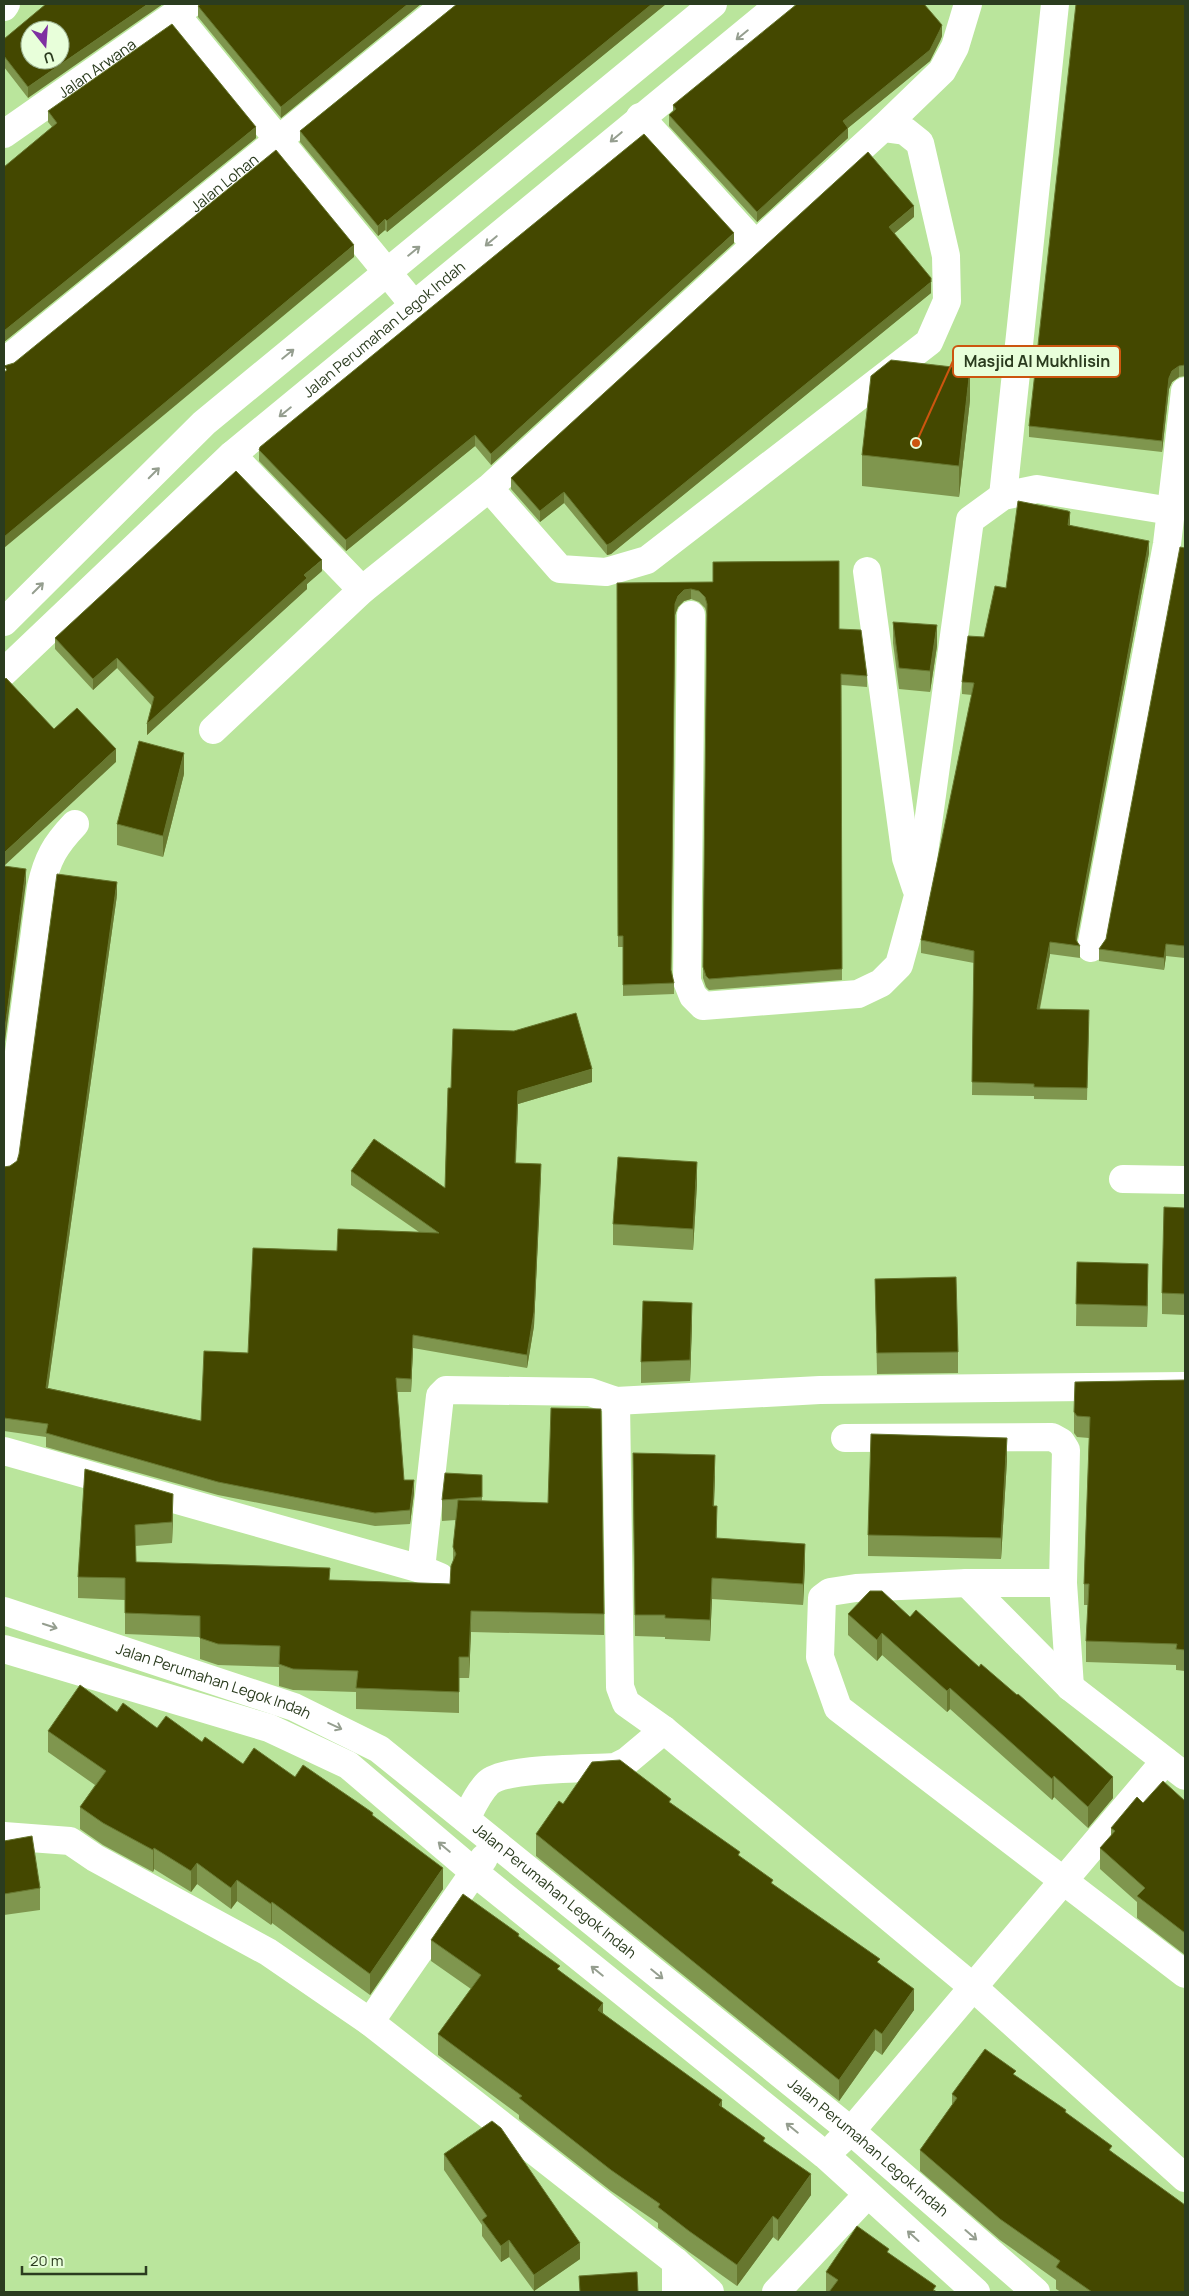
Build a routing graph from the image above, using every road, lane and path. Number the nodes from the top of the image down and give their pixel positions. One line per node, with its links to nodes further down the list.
1 (6, 4): 7 (street)
2 (446, 4): 12 (street, Jalan Lohan)
3 (713, 4): 14 (street, one-way to 3)
4 (780, 4): 9 (street, Jalan Perumahan Legok Indah, one-way to 9)
5 (968, 4): 10 (street)
6 (1054, 4): 20 (street)
7 (4, 7)
8 (183, 9): 11 (street, Jalan Arwana); 12 (street)
9 (640, 117): 13 (street); 15 (street, Jalan Perumahan Legok Indah, one-way to 15)
10 (883, 128): 13 (street); 19 (street)
11 (4, 134)
12 (278, 140): 14 (street); 16 (street, Jalan Lohan)
13 (756, 245): 19 (street)
14 (388, 272): 15 (street); 26 (street, one-way to 14)
15 (414, 305): 18 (street, Jalan Perumahan Legok Indah, one-way to 18)
16 (4, 362)
17 (1185, 391): 21 (street)
18 (232, 455): 24 (street); 27 (street, Jalan Perumahan Legok Indah)
19 (489, 488): 24 (street)
20 (1003, 496): 21 (street); 30 (street)
21 (1170, 511): 22 (street)
22 (1176, 545): 31 (street)
23 (867, 571): 30 (street)
24 (362, 590): 28 (street)
25 (691, 615): 30 (street)
26 (4, 622)
27 (4, 672)
28 (213, 730)
29 (75, 824): 32 (street)
30 (918, 896)
31 (1091, 948)
32 (4, 1165)
33 (1123, 1179): 34 (street)
34 (1185, 1180)
35 (1185, 1386): 36 (street)
36 (616, 1401): 38 (street); 44 (street)
37 (845, 1438): 39 (street)
38 (4, 1451)
39 (1063, 1583): 40 (street); 43 (street)
40 (967, 1584): 43 (street); 50 (street)
41 (4, 1611): 46 (street, Jalan Perumahan Legok Indah, one-way to 46)
42 (4, 1649): 49 (street, Jalan Perumahan Legok Indah, one-way to 42)
43 (1070, 1687): 45 (street)
44 (664, 1730): 46 (street); 52 (street)
45 (1175, 1769): 50 (street)
46 (466, 1819): 48 (street, Jalan Perumahan Legok Indah)
47 (4, 1836): 53 (street)
48 (496, 1844): 49 (street); 54 (street, Jalan Perumahan Legok Indah, one-way to 54)
49 (474, 1872): 53 (street); 55 (street, Jalan Perumahan Legok Indah, one-way to 49)
50 (1063, 1880): 51 (street); 52 (street)
51 (1185, 1974)
52 (974, 1988): 54 (street); 56 (street)
53 (370, 2022): 58 (street)
54 (851, 2131): 55 (street); 63 (street, Jalan Perumahan Legok Indah, one-way to 63)
55 (825, 2155): 57 (street, Jalan Perumahan Legok Indah)
56 (1185, 2178)
57 (867, 2195): 61 (street); 62 (street, Jalan Perumahan Legok Indah, one-way to 57)
58 (676, 2262): 59 (street); 60 (street)
59 (676, 2292)
60 (710, 2292)
61 (776, 2292)
62 (976, 2292)
63 (1036, 2292)

